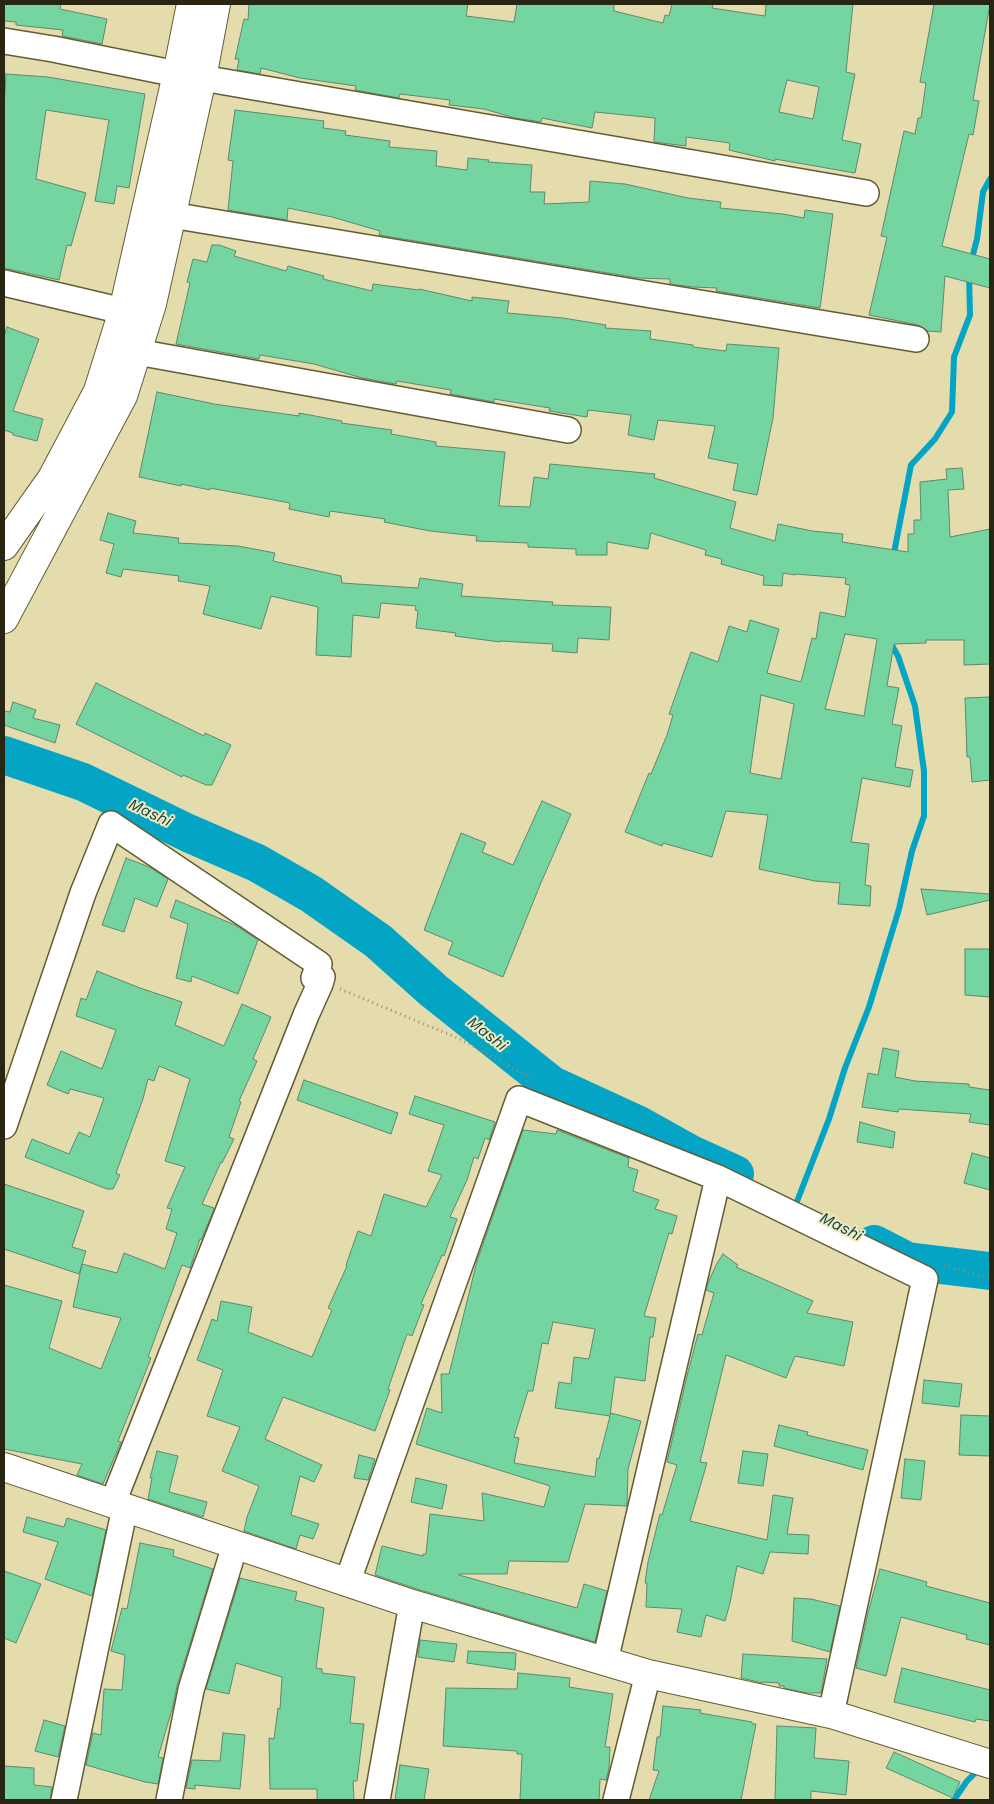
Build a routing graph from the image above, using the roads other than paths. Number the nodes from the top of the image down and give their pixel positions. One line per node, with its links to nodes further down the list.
1 (191, 4): 4 (main road)
2 (216, 4): 4 (main road)
3 (4, 41): 4 (street)
4 (190, 76): 5 (street); 6 (main road); 8 (main road)
5 (866, 193)
6 (171, 215): 9 (street); 10 (main road)
7 (4, 283): 8 (street)
8 (123, 311): 12 (main road)
9 (916, 339)
10 (137, 352): 11 (street); 13 (main road)
11 (568, 430)
12 (4, 546)
13 (4, 619)
14 (4, 1126): 17 (street)
15 (718, 1178): 19 (street); 21 (street); 23 (street)
16 (4, 1467): 17 (main road)
17 (119, 1504): 18 (main road); 25 (street)
18 (235, 1546): 19 (main road); 26 (street)
19 (347, 1583): 20 (main road)
20 (412, 1604): 21 (main road); 27 (street)
21 (605, 1662): 22 (main road)
22 (648, 1674): 23 (main road); 28 (street)
23 (831, 1714): 24 (main road)
24 (979, 1760)
25 (64, 1800)
26 (169, 1800)
27 (377, 1800)
28 (616, 1800)

